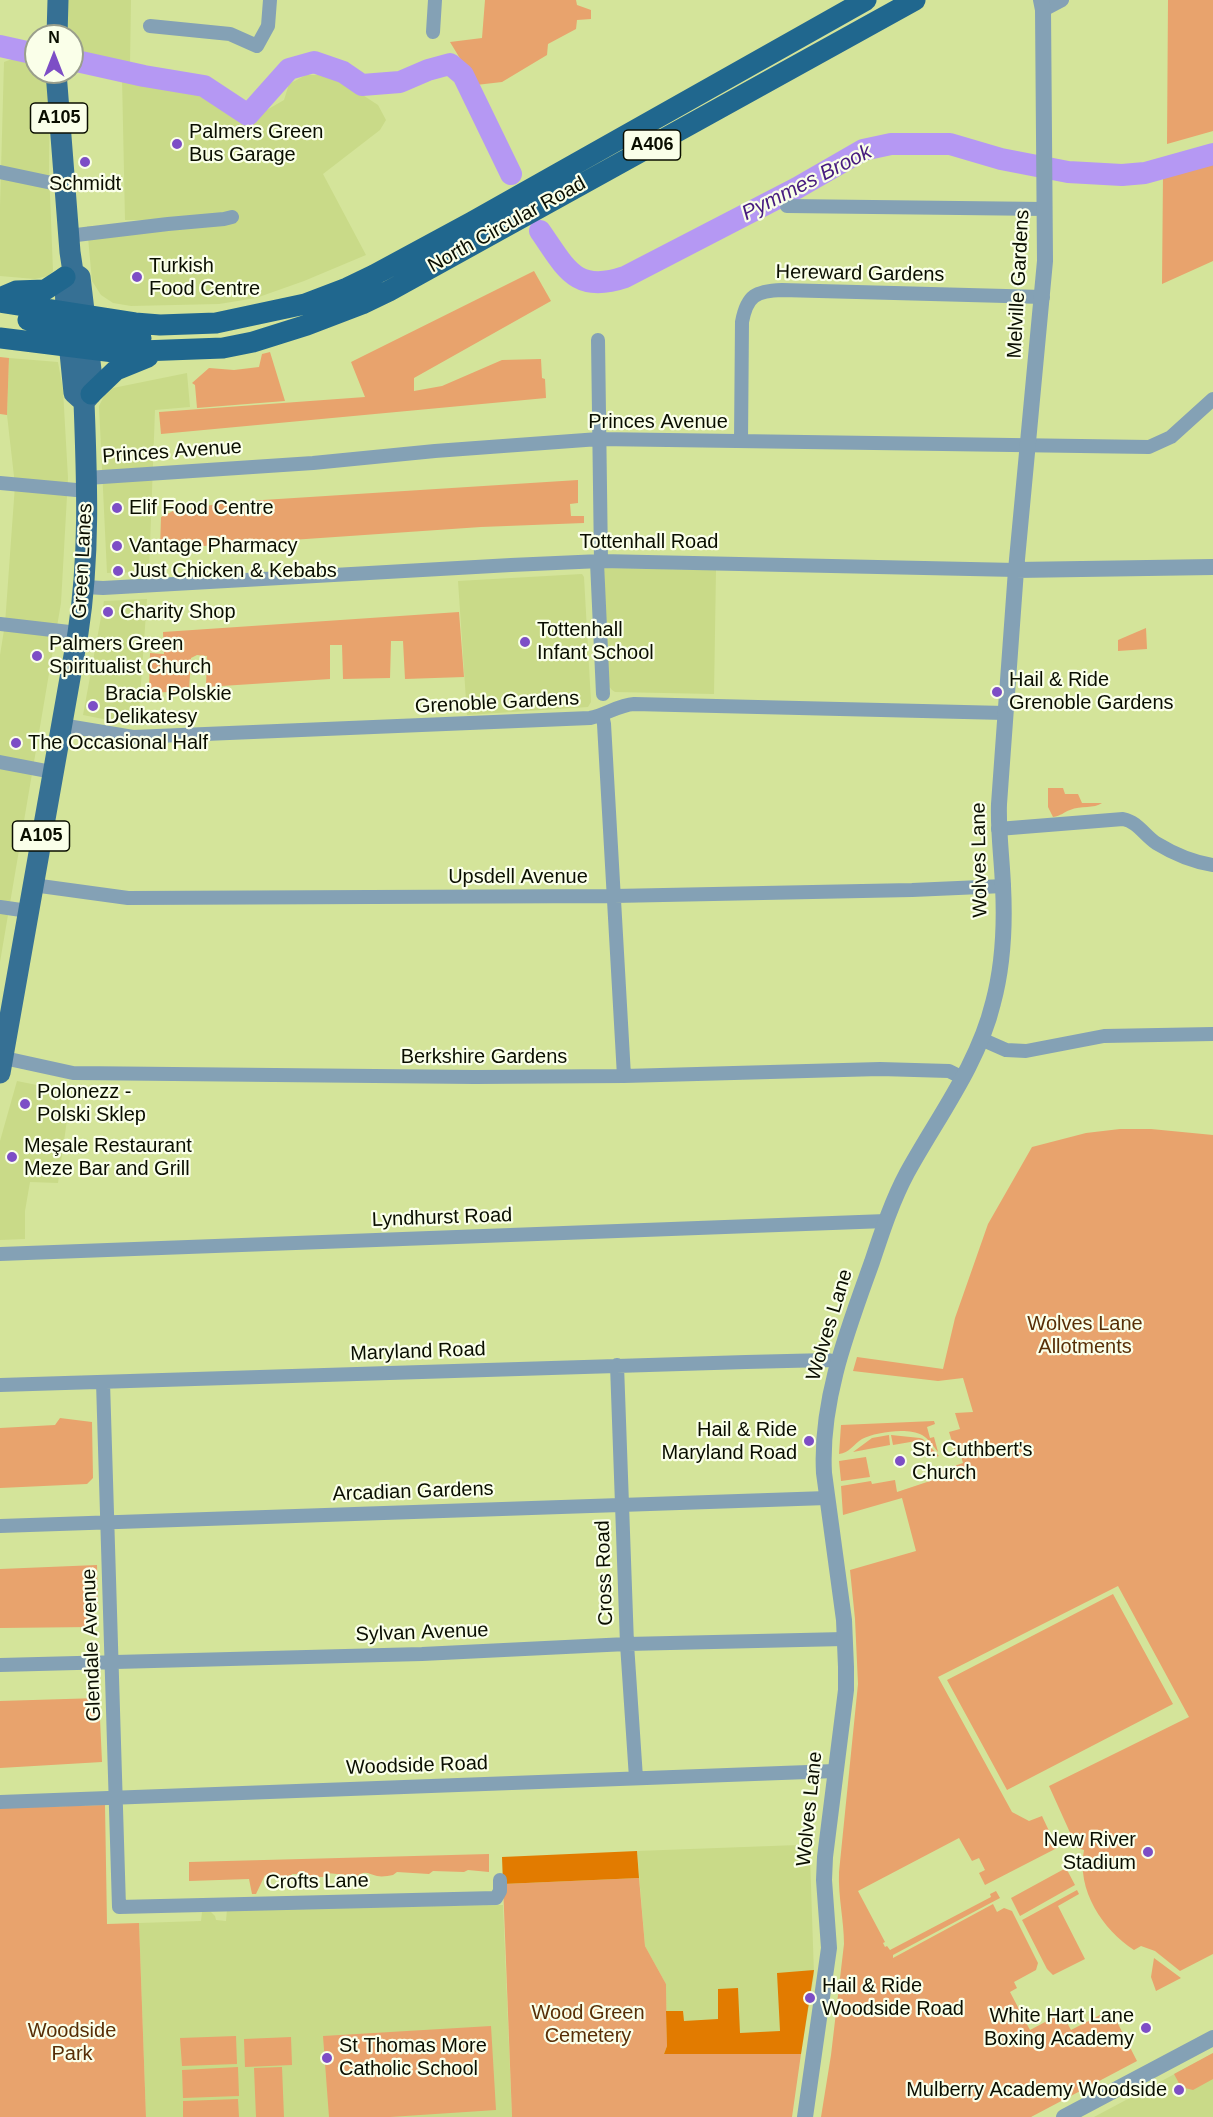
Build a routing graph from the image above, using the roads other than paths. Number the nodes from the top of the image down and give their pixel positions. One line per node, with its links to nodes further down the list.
1 (58, 0): 8 (main road)
2 (270, 0): 9 (street)
3 (435, 0): 10 (street)
4 (866, 0): 22 (highway, North Circular Road / A406)
5 (915, 0): 23 (highway, North Circular Road / A406)
6 (1062, 0): 7 (street)
7 (1042, 5): 15 (street, Melville Gardens)
8 (57, 24)
9 (150, 26)
10 (433, 32)
11 (57, 84): 13 (main road, Green Lanes / A105)
12 (0, 172): 13 (street)
13 (63, 182): 17 (main road, Green Lanes / A105)
14 (786, 206): 15 (street)
15 (1045, 209): 19 (street, Melville Gardens)
16 (232, 217): 17 (street)
17 (68, 236): 18 (main road, Green Lanes / A105)
18 (69, 275): 20 (highway, A406); 22 (main road, Green Lanes / A105)
19 (1043, 297): 30 (street, Hereward Gardens); 31 (street, Melville Gardens)
20 (0, 300): 22 (highway, A406)
21 (0, 316): 22 (highway, A406)
22 (77, 330): 23 (highway, A406); 24 (highway, A406); 26 (highway, North Circular Road / A406); 27 (main road, Green Lanes / A105)
23 (279, 333): 26 (highway, North Circular Road / A406)
24 (0, 338)
25 (598, 340): 29 (street)
26 (156, 352): 27 (highway, A406)
27 (87, 398): 33 (main road, Green Lanes / A105)
28 (1213, 399): 31 (street, Princes Avenue)
29 (599, 439): 30 (street, Princes Avenue); 33 (street, Princes Avenue); 34 (street)
30 (741, 441): 31 (street, Princes Avenue)
31 (1029, 447): 36 (street, Melville Gardens)
32 (0, 483): 33 (street, Princes Avenue)
33 (87, 484): 37 (main road, Green Lanes / A105)
34 (599, 561): 36 (street, Tottenhall Road); 37 (street, Tottenhall Road); 40 (street)
35 (1213, 567): 36 (street, Tottenhall Road)
36 (1016, 570): 41 (street, Wolves Lane)
37 (85, 587): 39 (main road, Green Lanes / A105)
38 (0, 624): 39 (street)
39 (78, 633): 43 (main road, Green Lanes / A105)
40 (603, 694)
41 (1005, 713): 42 (street, Grenoble Gardens); 46 (street, Wolves Lane)
42 (602, 715): 43 (street, Grenoble Gardens); 50 (street)
43 (61, 725): 45 (main road, Green Lanes / A105)
44 (0, 762): 45 (street)
45 (52, 772): 48 (main road, Green Lanes / A105)
46 (998, 829): 47 (street); 49 (street, Wolves Lane)
47 (1213, 865)
48 (33, 885): 50 (street, Upsdell Avenue); 52 (main road, Green Lanes / A105)
49 (1004, 886): 50 (street, Upsdell Avenue); 54 (street, Wolves Lane)
50 (614, 896): 56 (street)
51 (0, 907): 52 (street)
52 (28, 911): 55 (main road, Green Lanes / A105)
53 (1213, 1034): 54 (street)
54 (981, 1039): 57 (street, Wolves Lane)
55 (1, 1063): 56 (street, Berkshire Gardens)
56 (624, 1076): 57 (street, Berkshire Gardens)
57 (963, 1078): 58 (street, Wolves Lane)
58 (886, 1221): 59 (street, Lyndhurst Road); 60 (street, Wolves Lane)
59 (0, 1254)
60 (838, 1362): 61 (street, Maryland Road); 64 (street, Wolves Lane)
61 (617, 1365): 62 (street, Maryland Road); 65 (street, Cross Road)
62 (103, 1382): 63 (street, Maryland Road); 66 (street, Glendale Avenue)
63 (0, 1385)
64 (827, 1498): 65 (street, Arcadian Gardens); 68 (street, Wolves Lane)
65 (622, 1504): 66 (street, Arcadian Gardens); 69 (street, Cross Road)
66 (108, 1522): 67 (street, Arcadian Gardens); 70 (street, Glendale Avenue)
67 (0, 1526)
68 (844, 1639): 69 (street, Sylvan Avenue); 72 (street, Wolves Lane)
69 (627, 1644): 70 (street, Sylvan Avenue); 73 (street, Cross Road)
70 (112, 1661): 71 (street, Sylvan Avenue); 74 (street, Glendale Avenue)
71 (0, 1665)
72 (835, 1771): 73 (street, Woodside Road); 79 (street, Wolves Lane)
73 (636, 1778): 74 (street, Woodside Road)
74 (116, 1798): 75 (street, Woodside Road); 77 (street, Glendale Avenue)
75 (0, 1802)
76 (500, 1880): 77 (street, Crofts Lane)
77 (119, 1907)
78 (1213, 2038): 80 (street)
79 (805, 2117)
80 (1064, 2117)

